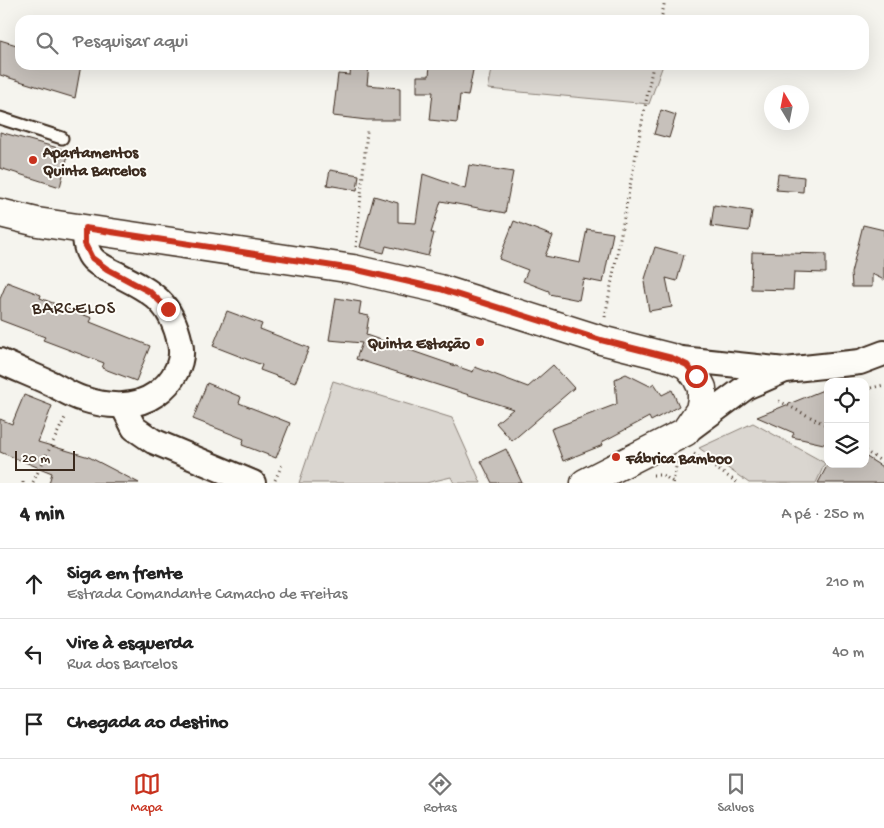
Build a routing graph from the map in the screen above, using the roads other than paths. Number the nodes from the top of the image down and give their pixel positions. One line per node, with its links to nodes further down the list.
1 (0, 118): 2 (lane)
2 (62, 138)
3 (0, 213): 4 (main road)
4 (85, 228): 6 (main road); 9 (street)
5 (884, 353): 8 (street)
6 (672, 358): 8 (street); 10 (main road)
7 (0, 361): 9 (street)
8 (785, 370): 10 (street)
9 (123, 406): 11 (street)
10 (686, 444): 12 (main road)
11 (253, 483)
12 (585, 483)

